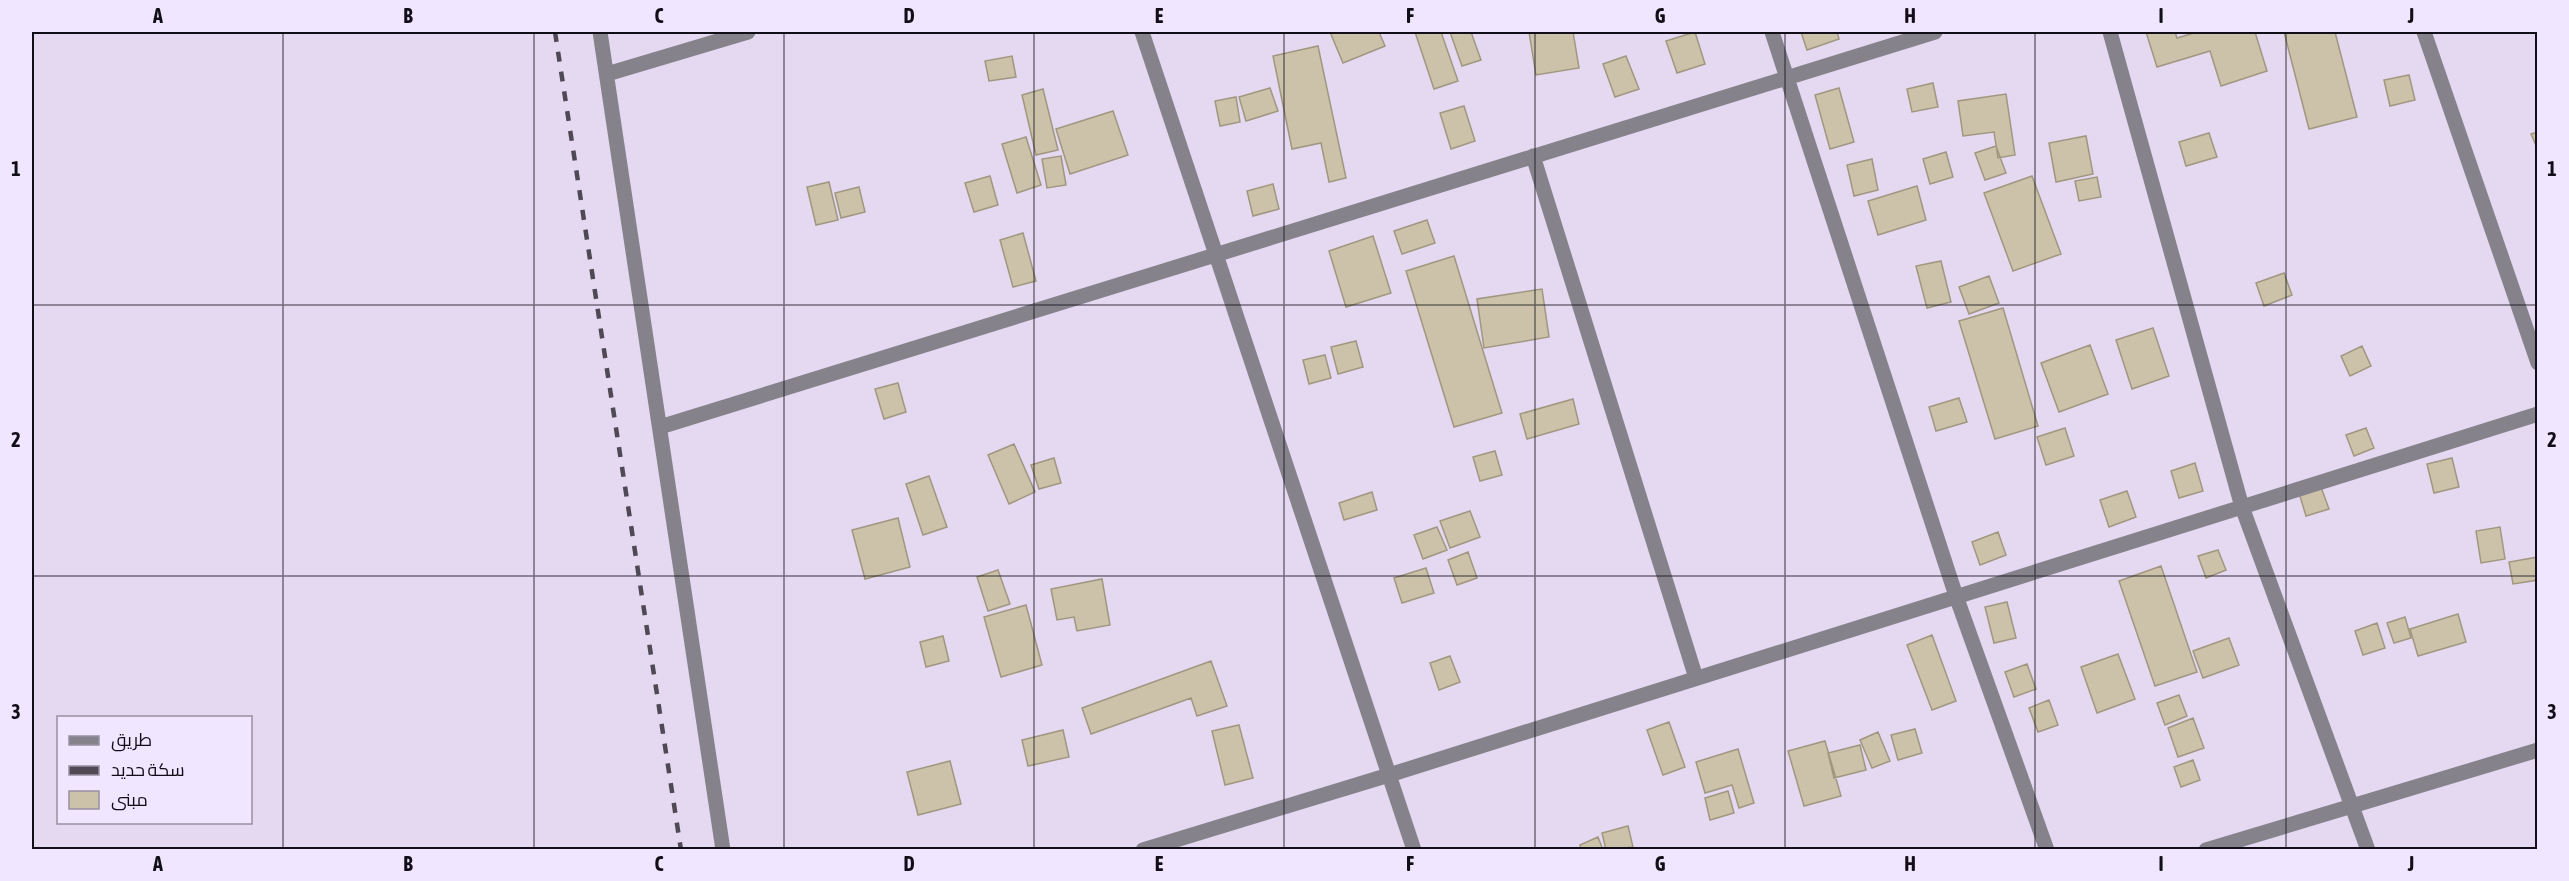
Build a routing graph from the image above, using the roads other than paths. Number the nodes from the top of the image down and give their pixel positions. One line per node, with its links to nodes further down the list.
1 (600, 32): 8 (street)
2 (748, 32): 8 (street)
3 (1142, 32): 11 (street)
4 (1772, 32): 9 (street)
5 (1935, 32): 9 (street)
6 (2110, 32): 15 (street)
7 (2424, 32): 12 (street)
8 (607, 74): 14 (street)
9 (1788, 77): 10 (street); 16 (street)
10 (1533, 156): 11 (street); 17 (street)
11 (1216, 254): 14 (street); 19 (street)
12 (2538, 363)
13 (2538, 414): 15 (street)
14 (660, 427): 21 (street)
15 (2242, 507): 16 (street); 20 (street)
16 (1956, 596): 17 (street); 24 (street)
17 (1696, 678): 19 (street)
18 (2538, 750): 20 (street)
19 (1389, 775): 22 (street); 23 (street)
20 (2352, 806): 25 (street); 26 (street)
21 (723, 849)
22 (1143, 849)
23 (1414, 849)
24 (2047, 849)
25 (2206, 849)
26 (2368, 849)

